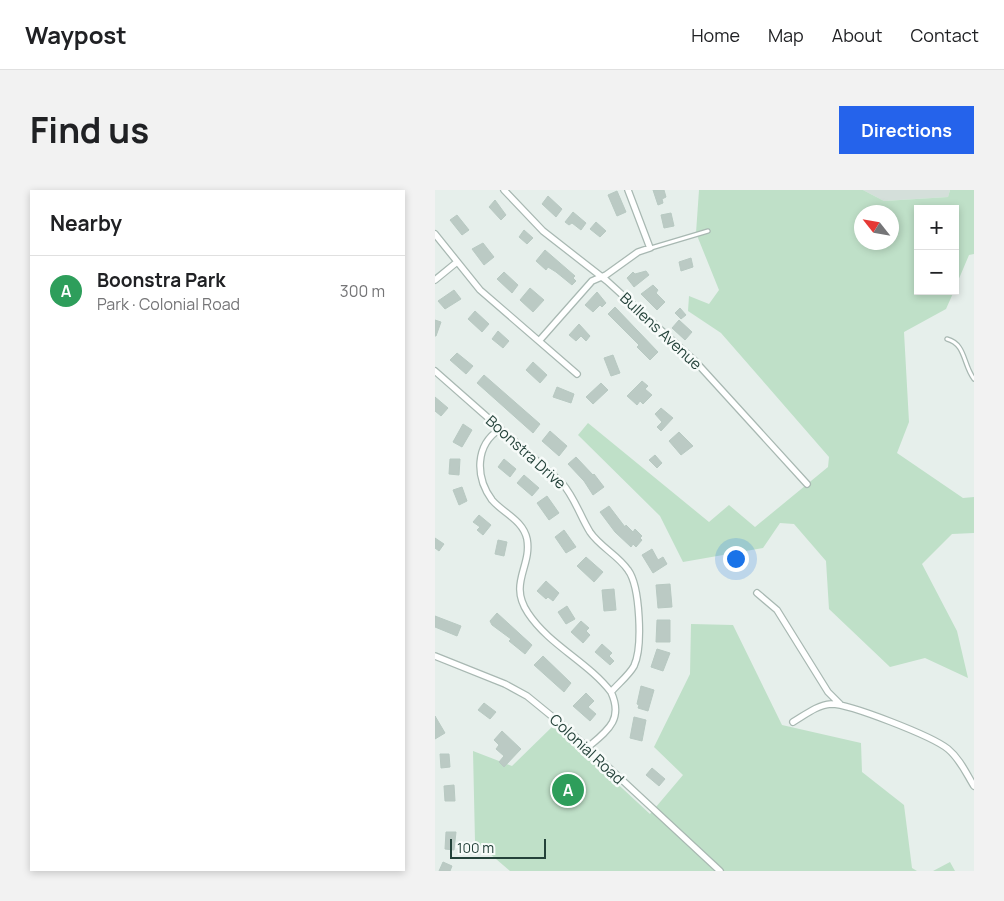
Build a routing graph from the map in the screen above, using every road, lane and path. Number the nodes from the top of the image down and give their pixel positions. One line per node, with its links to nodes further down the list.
1 (504, 190): 7 (street, Bullens Avenue)
2 (629, 190): 5 (street)
3 (708, 231): 5 (lane)
4 (435, 234): 6 (street)
5 (650, 248): 7 (street)
6 (457, 262): 8 (street); 10 (street)
7 (601, 276): 10 (street); 15 (street, Bullens Avenue)
8 (435, 280)
9 (947, 339): 13 (lane)
10 (539, 341): 12 (street)
11 (435, 371): 14 (street, Boonstra Drive)
12 (577, 374)
13 (974, 379)
14 (500, 429): 18 (street); 18 (street, Boonstra Drive)
15 (807, 484)
16 (757, 593): 19 (street)
17 (435, 656): 21 (street, Colonial Road)
18 (611, 692): 21 (street)
19 (842, 705): 20 (street); 22 (street)
20 (793, 722)
21 (587, 748): 23 (street, Colonial Road)
22 (974, 786)
23 (720, 871)

